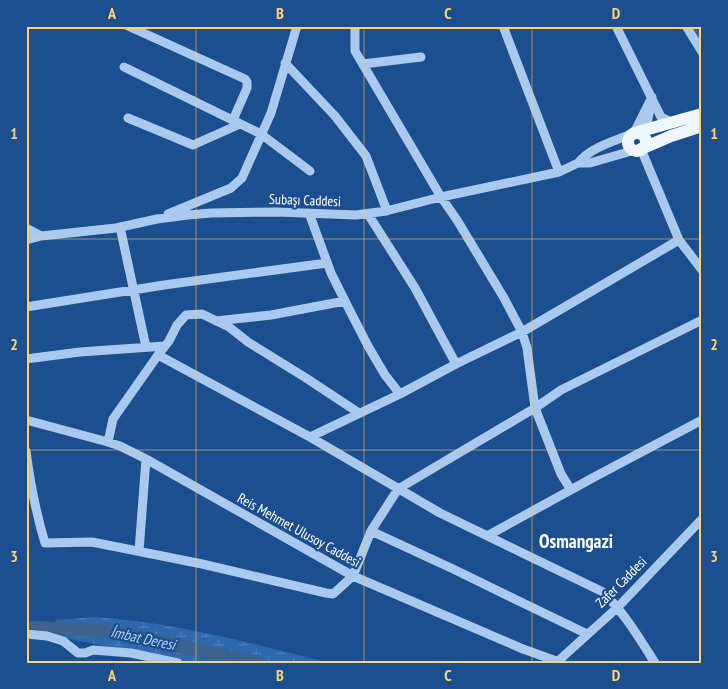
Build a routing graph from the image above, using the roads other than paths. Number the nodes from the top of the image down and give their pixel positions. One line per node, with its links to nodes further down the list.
1 (128, 26): 15 (street)
2 (355, 26): 10 (street)
3 (503, 26): 22 (street)
4 (616, 26): 12 (street)
5 (686, 26): 7 (street)
6 (294, 28): 9 (street)
7 (702, 52)
8 (421, 57): 10 (street)
9 (285, 63): 18 (street); 24 (street)
10 (363, 64): 23 (street)
11 (124, 67): 15 (street)
12 (652, 97): 16 (street); 19 (street); 19 (street)
13 (702, 114): 16 (main road)
14 (128, 118): 15 (street)
15 (236, 122): 18 (street)
16 (671, 122): 19 (main road)
17 (702, 126): 19 (main road)
18 (261, 134): 21 (street); 27 (street)
19 (640, 140): 20 (street, Subaşı Caddesi); 20 (street, Subaşı Caddesi); 32 (street)
20 (578, 163): 22 (street, Subaşı Caddesi)
21 (310, 172)
22 (558, 172): 23 (street, Subaşı Caddesi)
23 (441, 197): 24 (street, Subaşı Caddesi); 40 (street)
24 (387, 211): 26 (street, Subaşı Caddesi)
25 (309, 213): 26 (street, Subaşı Caddesi); 27 (street, Subaşı Caddesi); 33 (street)
26 (368, 214): 45 (street)
27 (157, 220): 28 (street, Subaşı Caddesi)
28 (120, 227): 30 (street, Subaşı Caddesi); 35 (street)
29 (26, 228): 30 (street)
30 (41, 236): 31 (street, Subaşı Caddesi)
31 (26, 240)
32 (679, 240): 34 (street); 40 (street)
33 (328, 263): 35 (street); 36 (street)
34 (702, 270)
35 (134, 291): 37 (street); 42 (street)
36 (346, 300): 39 (street); 46 (street)
37 (26, 307)
38 (702, 320): 47 (street)
39 (216, 321): 41 (street); 48 (street)
40 (522, 332): 45 (street); 47 (street)
41 (165, 346): 42 (street); 43 (street)
42 (146, 347): 44 (street)
43 (158, 355): 51 (street); 52 (street)
44 (26, 359)
45 (456, 364): 46 (street)
46 (400, 394): 48 (street)
47 (535, 408): 55 (street); 56 (street)
48 (359, 413): 51 (street)
49 (702, 420): 56 (street)
50 (28, 423): 52 (street, Reis Mehmet Ulusoy Caddesi)
51 (310, 437): 55 (street)
52 (108, 442): 54 (street, Reis Mehmet Ulusoy Caddesi)
53 (26, 451): 60 (street)
54 (146, 459): 60 (street); 61 (street, Reis Mehmet Ulusoy Caddesi)
55 (398, 488): 58 (street); 59 (street)
56 (570, 490): 59 (street)
57 (702, 519): 62 (street, Zafer Caddesi)
58 (372, 531): 61 (street); 64 (street)
59 (487, 536): 62 (street)
60 (139, 551): 61 (street)
61 (353, 576): 65 (street, Reis Mehmet Ulusoy Caddesi)
62 (618, 607): 64 (street, Zafer Caddesi); 67 (street)
63 (26, 634): 66 (street)
64 (587, 634): 65 (street, Zafer Caddesi)
65 (559, 662)
66 (178, 663)
67 (655, 663)

